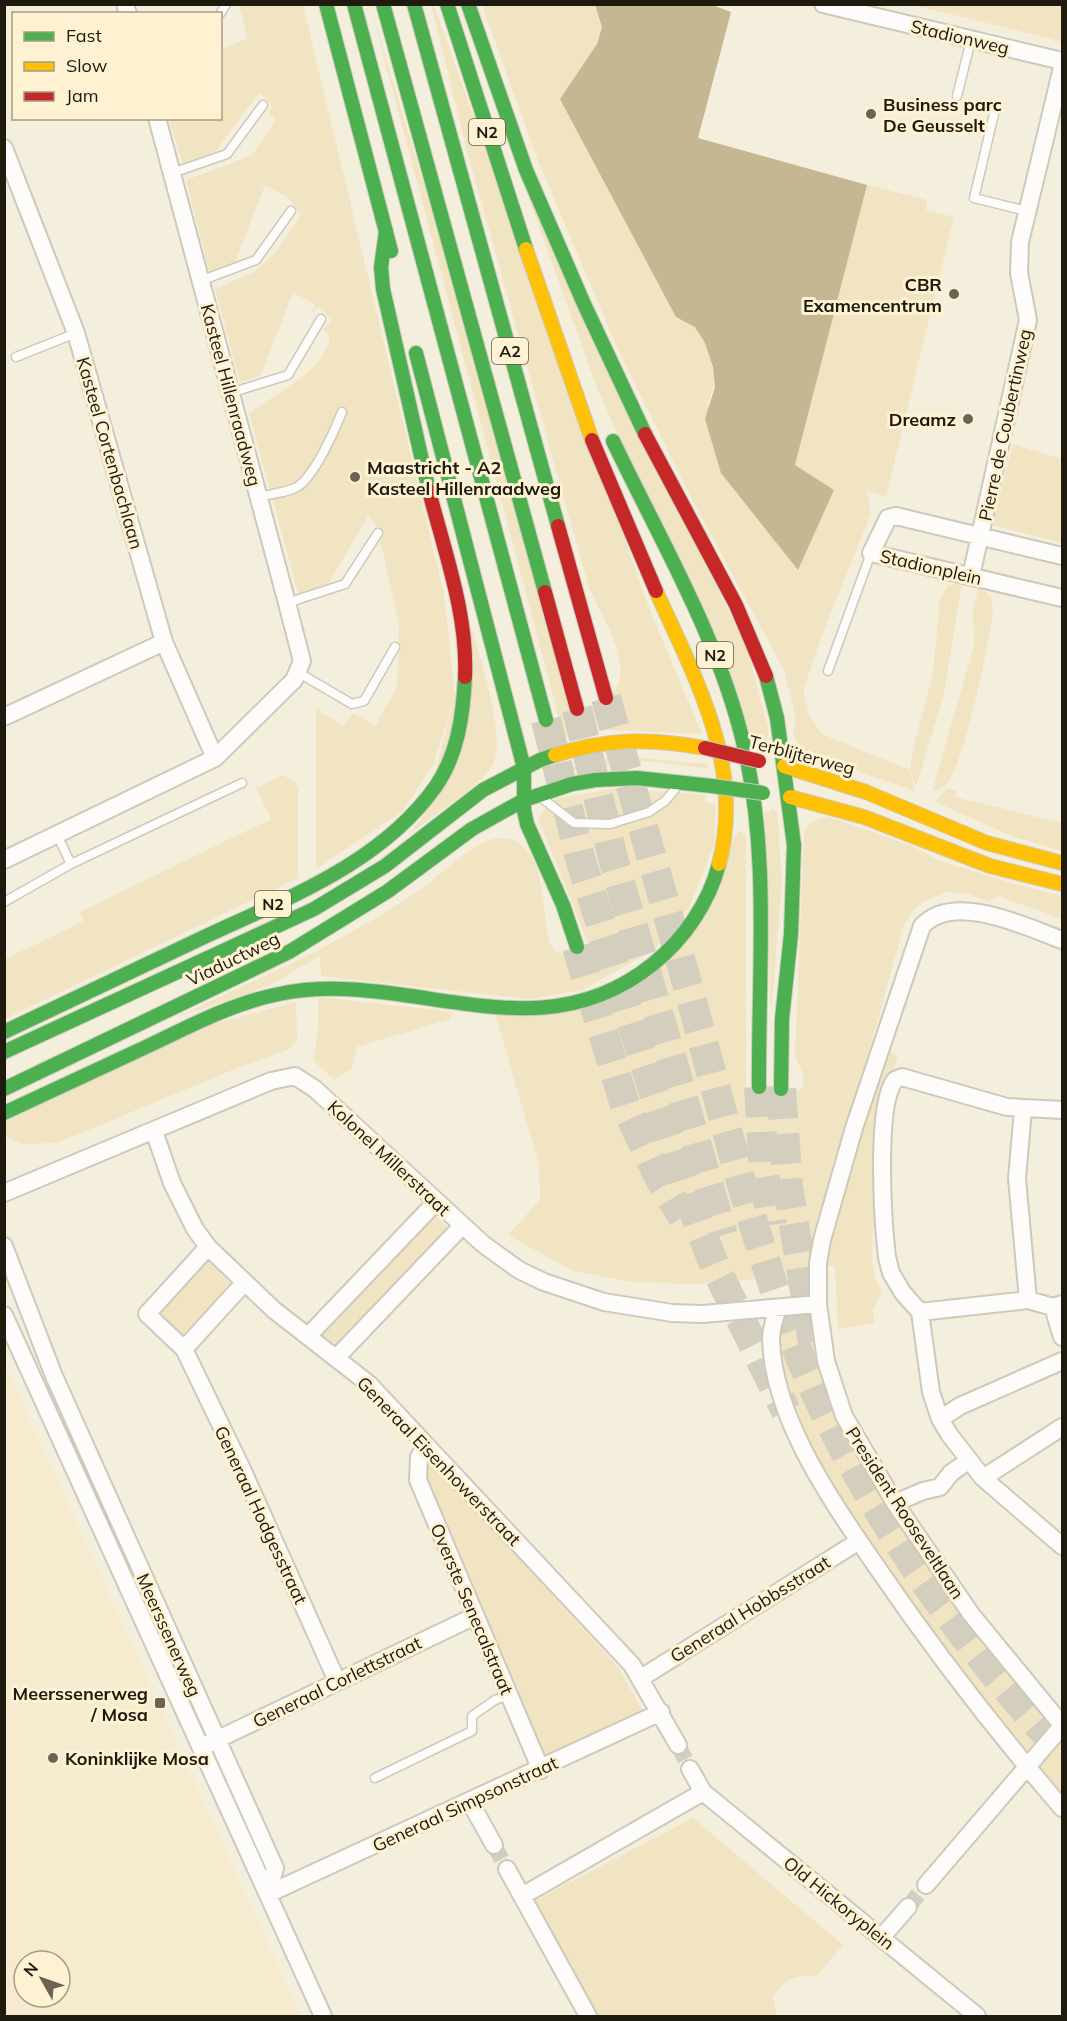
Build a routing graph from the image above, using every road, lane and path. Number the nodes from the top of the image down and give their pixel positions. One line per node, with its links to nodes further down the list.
1 (326, 4): 19 (main road, N2)
2 (354, 4): 46 (main road)
3 (382, 4): 44 (main road, A2)
4 (414, 4): 43 (main road, A2)
5 (447, 4): 20 (main road, N2)
6 (468, 4): 48 (main road, N2)
7 (823, 4): 8 (street, Stadionweg)
8 (971, 40): 9 (street, Stadionweg); 11 (lane)
9 (1062, 62)
10 (1062, 68): 18 (street, Pierre de Coubertinweg)
11 (957, 96)
12 (263, 105): 16 (lane)
13 (996, 110): 18 (lane)
14 (158, 120): 16 (street, Kasteel Hillenraadweg)
15 (4, 148): 24 (street, Kasteel Cortenbachlaan)
16 (172, 173): 22 (street, Kasteel Hillenraadweg)
17 (291, 211): 22 (lane)
18 (1027, 211): 33 (street, Pierre de Coubertinweg)
19 (386, 231): 21 (main road, N2); 63 (main road, N2)
20 (530, 259): 27 (main road, N2); 70 (main road, N2)
21 (396, 276)
22 (200, 281): 28 (street, Kasteel Hillenraadweg)
23 (321, 319): 28 (lane)
24 (76, 333): 26 (lane); 39 (street, Kasteel Cortenbachlaan)
25 (413, 342): 49 (main road)
26 (16, 357)
27 (589, 388)
28 (230, 393): 31 (street, Kasteel Hillenraadweg)
29 (342, 412): 31 (lane)
30 (608, 431): 65 (main road, N2)
31 (258, 497): 38 (street, Kasteel Hillenraadweg)
32 (378, 533): 38 (lane)
33 (981, 536): 34 (street, Stadionplein); 35 (street, Stadionplein); 36 (street, Pierre de Coubertinweg)
34 (871, 553): 36 (street, Stadionplein); 41 (lane)
35 (1062, 556)
36 (971, 576): 37 (street, Stadionplein)
37 (1062, 598)
38 (287, 603): 42 (street, Kasteel Hillenraadweg)
39 (164, 642): 45 (street); 47 (street, Kasteel Cortenbachlaan)
40 (395, 647): 42 (lane)
41 (828, 670)
42 (299, 673): 47 (street)
43 (606, 698)
44 (577, 709)
45 (4, 717)
46 (546, 720)
47 (215, 758): 55 (street)
48 (784, 766): 49 (main road, Terblijterweg, bridge); 53 (main road); 57 (main road, Terblijterweg)
49 (524, 768): 54 (main road); 64 (main road, Viaductweg)
50 (242, 783): 58 (lane)
51 (680, 783): 52 (main road); 52 (lane); 53 (main road, bridge)
52 (538, 795): 54 (main road)
53 (790, 797): 59 (main road); 67 (main road)
54 (524, 800): 62 (main road); 66 (main road, Viaductweg)
55 (57, 835): 56 (street); 58 (lane)
56 (4, 860)
57 (1062, 862)
58 (71, 864): 60 (lane)
59 (1062, 884)
60 (4, 902)
61 (1062, 940): 79 (street, President Rooseveltlaan)
62 (577, 947)
63 (4, 1032)
64 (4, 1052)
65 (759, 1087)
66 (4, 1089)
67 (781, 1089)
68 (1023, 1110): 69 (street); 78 (street); 82 (street)
69 (1062, 1110)
70 (5, 1113)
71 (154, 1131): 72 (street, Kolonel Millerstraat); 73 (street, Kolonel Millerstraat); 76 (street, Generaal Eisenhowerstraat)
72 (11, 1190)
73 (436, 1202): 74 (street, Kolonel Millerstraat); 84 (street)
74 (462, 1226): 81 (street, Kolonel Millerstraat); 87 (street)
75 (4, 1246): 89 (street, Meerssenerweg)
76 (208, 1247): 77 (street, Generaal Eisenhowerstraat); 86 (street)
77 (244, 1283): 84 (street, Generaal Eisenhowerstraat); 86 (street)
78 (1028, 1300): 80 (street); 82 (street)
79 (818, 1304): 81 (street, Kolonel Millerstraat); 96 (street, President Rooseveltlaan)
80 (1058, 1306): 85 (street)
81 (778, 1308): 97 (street)
82 (920, 1312): 91 (street)
83 (4, 1315): 90 (street, Meerssenerweg)
84 (309, 1335): 87 (street, Generaal Eisenhowerstraat)
85 (1062, 1337)
86 (184, 1349): 101 (street, Generaal Hodgesstraat)
87 (337, 1357): 93 (street, Generaal Eisenhowerstraat)
88 (1062, 1361): 91 (street)
89 (54, 1376): 90 (street); 105 (street, Meerssenerweg)
90 (36, 1384): 105 (street, Meerssenerweg)
91 (940, 1419): 94 (street)
92 (1062, 1427): 95 (street)
93 (425, 1446): 99 (street, Overste Senecalstraat); 100 (street, Generaal Eisenhowerstraat)
94 (968, 1461): 95 (street); 96 (street)
95 (983, 1478): 98 (street)
96 (895, 1503): 104 (street, President Rooseveltlaan)
97 (859, 1541): 100 (street, Generaal Hobbsstraat); 107 (street)
98 (1062, 1545)
99 (475, 1616): 101 (street, Generaal Corlettstraat); 102 (street, Overste Senecalstraat)
100 (641, 1678): 103 (street, Generaal Eisenhowerstraat)
101 (337, 1681): 105 (street, Generaal Corlettstraat)
102 (508, 1695): 109 (street, Overste Senecalstraat); 110 (lane)
103 (661, 1712): 106 (street); 109 (street, Generaal Simpsonstraat)
104 (1062, 1726): 107 (street)
105 (208, 1744): 117 (street, Meerssenerweg)
106 (678, 1745)
107 (1027, 1767): 113 (street); 116 (street)
108 (690, 1769): 111 (street, Old Hickoryplein)
109 (541, 1770): 112 (street, Generaal Simpsonstraat)
110 (375, 1778)
111 (703, 1792): 118 (street); 120 (street, Old Hickoryplein)
112 (470, 1802): 114 (street); 117 (street, Generaal Simpsonstraat)
113 (1062, 1808)
114 (494, 1845)
115 (507, 1869): 118 (street)
116 (926, 1885)
117 (268, 1894): 122 (street, Meerssenerweg)
118 (522, 1896): 123 (street)
119 (908, 1907): 120 (street)
120 (881, 1938): 121 (street, Old Hickoryplein)
121 (959, 2011): 124 (street, Old Hickoryplein)
122 (324, 2016)
123 (588, 2016)
124 (977, 2016)

